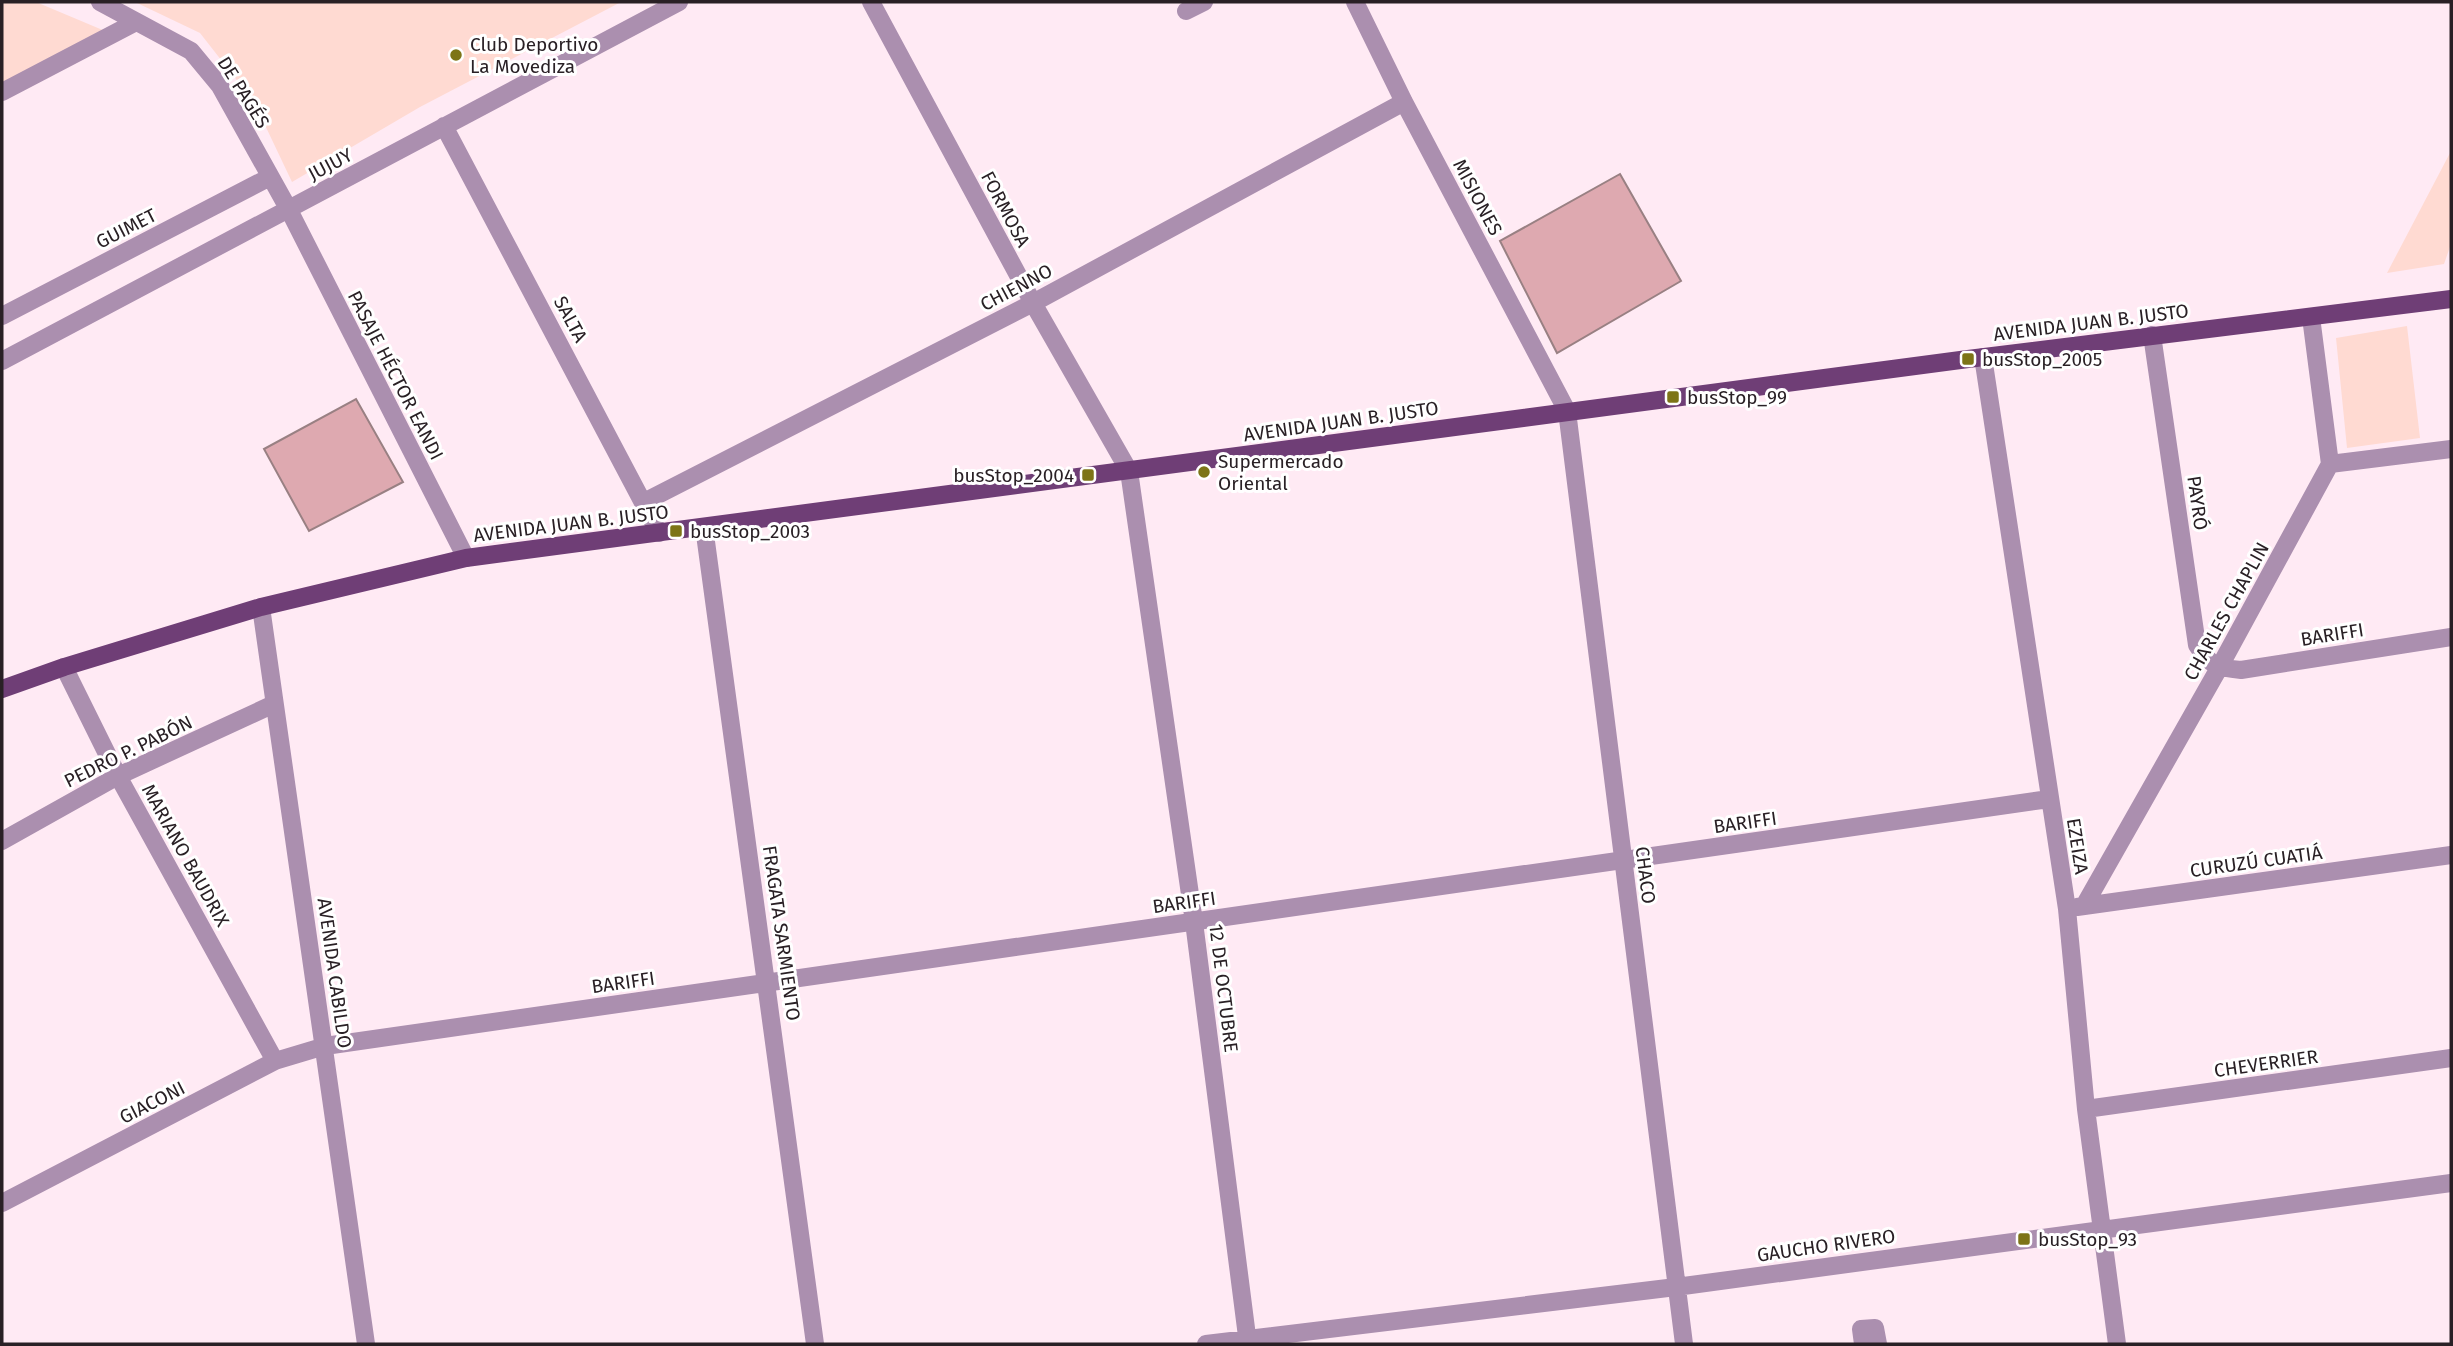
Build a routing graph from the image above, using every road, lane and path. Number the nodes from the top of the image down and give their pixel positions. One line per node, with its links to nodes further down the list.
1 (100, 2): 7 (street, DE PAGÉS)
2 (678, 2): 10 (street, JUJUY)
3 (871, 2): 14 (street, FORMOSA)
4 (1204, 2): 6 (street)
5 (1355, 2): 9 (street, MISIONES)
6 (1186, 11)
7 (136, 22): 8 (street); 11 (street, DE PAGÉS)
8 (2, 92)
9 (1404, 102): 14 (street, CHIENNO); 20 (street, MISIONES)
10 (444, 126): 12 (street, JUJUY); 24 (street, SALTA)
11 (270, 177): 12 (street, DE PAGÉS); 15 (street, GUIMET)
12 (289, 210): 19 (street, JUJUY); 27 (street, PASAJE HÉCTOR EANDI)
13 (2451, 299): 16 (main road, AVENIDA JUAN B. JUSTO)
14 (1033, 303): 23 (street, FORMOSA); 24 (street, CHIENNO)
15 (2, 316)
16 (2311, 317): 17 (main road, AVENIDA JUAN B. JUSTO); 22 (street)
17 (2152, 335): 18 (main road, AVENIDA JUAN B. JUSTO); 31 (street, PAYRÓ)
18 (1983, 357): 20 (main road, AVENIDA JUAN B. JUSTO); 35 (street, EZEIZA)
19 (2, 361)
20 (1566, 411): 23 (main road, AVENIDA JUAN B. JUSTO); 38 (street, CHACO)
21 (2451, 449): 22 (street)
22 (2330, 464): 31 (street, CHARLES CHAPLIN)
23 (1129, 471): 25 (main road, AVENIDA JUAN B. JUSTO); 40 (street, 12 DE OCTUBRE)
24 (644, 502): 26 (street, SALTA)
25 (704, 527): 26 (main road, AVENIDA JUAN B. JUSTO); 41 (street, FRAGATA SARMIENTO)
26 (659, 533): 27 (main road, AVENIDA JUAN B. JUSTO)
27 (466, 558): 28 (main road, AVENIDA JUAN B. JUSTO)
28 (261, 607): 30 (main road, AVENIDA JUAN B. JUSTO); 33 (street, AVENIDA CABILDO)
29 (2451, 637): 31 (street, BARIFFI)
30 (64, 667): 32 (main road, AVENIDA JUAN B. JUSTO); 34 (street, MARIANO BAUDRIX)
31 (2219, 668): 39 (street, CHARLES CHAPLIN)
32 (2, 689)
33 (275, 704): 34 (street, PEDRO P. PABÓN); 42 (street, AVENIDA CABILDO)
34 (118, 776): 36 (street, PEDRO P. PABÓN); 44 (street, MARIANO BAUDRIX)
35 (2049, 799): 38 (street, BARIFFI); 39 (street, EZEIZA)
36 (2, 841)
37 (2451, 855): 39 (street, CURUZÚ CUATIÁ)
38 (1623, 860): 40 (street, BARIFFI); 49 (street, CHACO)
39 (2075, 908): 45 (street, EZEIZA)
40 (1194, 922): 41 (street, BARIFFI); 50 (street, 12 DE OCTUBRE)
41 (768, 982): 42 (street, BARIFFI); 52 (street, FRAGATA SARMIENTO)
42 (325, 1046): 44 (street, GIACONI); 51 (street, AVENIDA CABILDO)
43 (2451, 1058): 45 (street, CHEVERRIER)
44 (275, 1061): 47 (street, GIACONI)
45 (2086, 1109): 48 (street, EZEIZA)
46 (2451, 1182): 48 (street, GAUCHO RIVERO)
47 (2, 1203)
48 (2102, 1229): 49 (street, GAUCHO RIVERO); 57 (street, EZEIZA)
49 (1676, 1287): 50 (street, GAUCHO RIVERO); 54 (street, CHACO)
50 (1248, 1341): 53 (street, GAUCHO RIVERO)
51 (366, 1344)
52 (815, 1344)
53 (1206, 1344)
54 (1684, 1344)
55 (1863, 1344): 56 (street)
56 (1878, 1344)
57 (2116, 1344)

